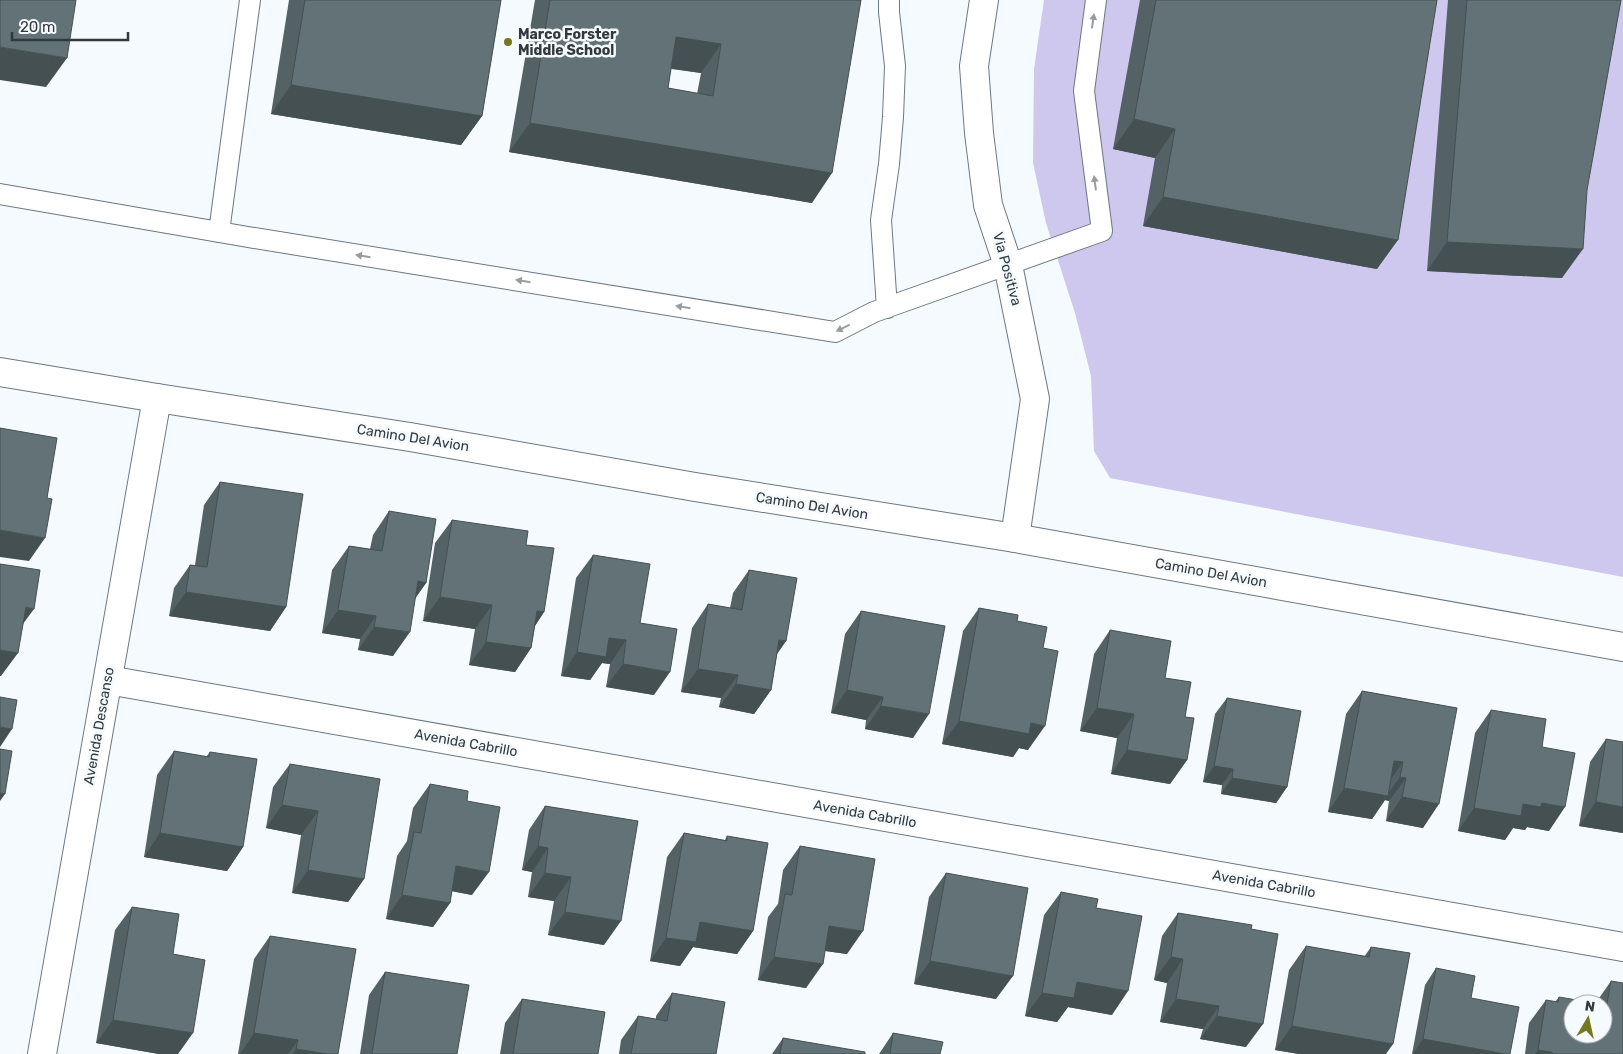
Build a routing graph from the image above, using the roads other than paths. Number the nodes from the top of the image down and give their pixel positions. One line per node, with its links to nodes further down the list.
1 (250, 0): 6 (lane)
2 (889, 0): 8 (lane)
3 (984, 0): 7 (street, Via Positiva)
4 (1096, 0): 7 (lane, one-way to 4)
5 (0, 194): 6 (lane)
6 (219, 232): 8 (lane, one-way to 6)
7 (1008, 264): 8 (lane); 11 (street, Via Positiva)
8 (887, 308)
9 (0, 372): 10 (street, Camino Del Avion)
10 (157, 398): 11 (street, Camino Del Avion); 13 (street, Avenida Descanso)
11 (1015, 538): 12 (street, Camino Del Avion)
12 (1623, 647)
13 (108, 680): 14 (street, Avenida Cabrillo); 15 (street, Avenida Descanso)
14 (1623, 947)
15 (42, 1054)

